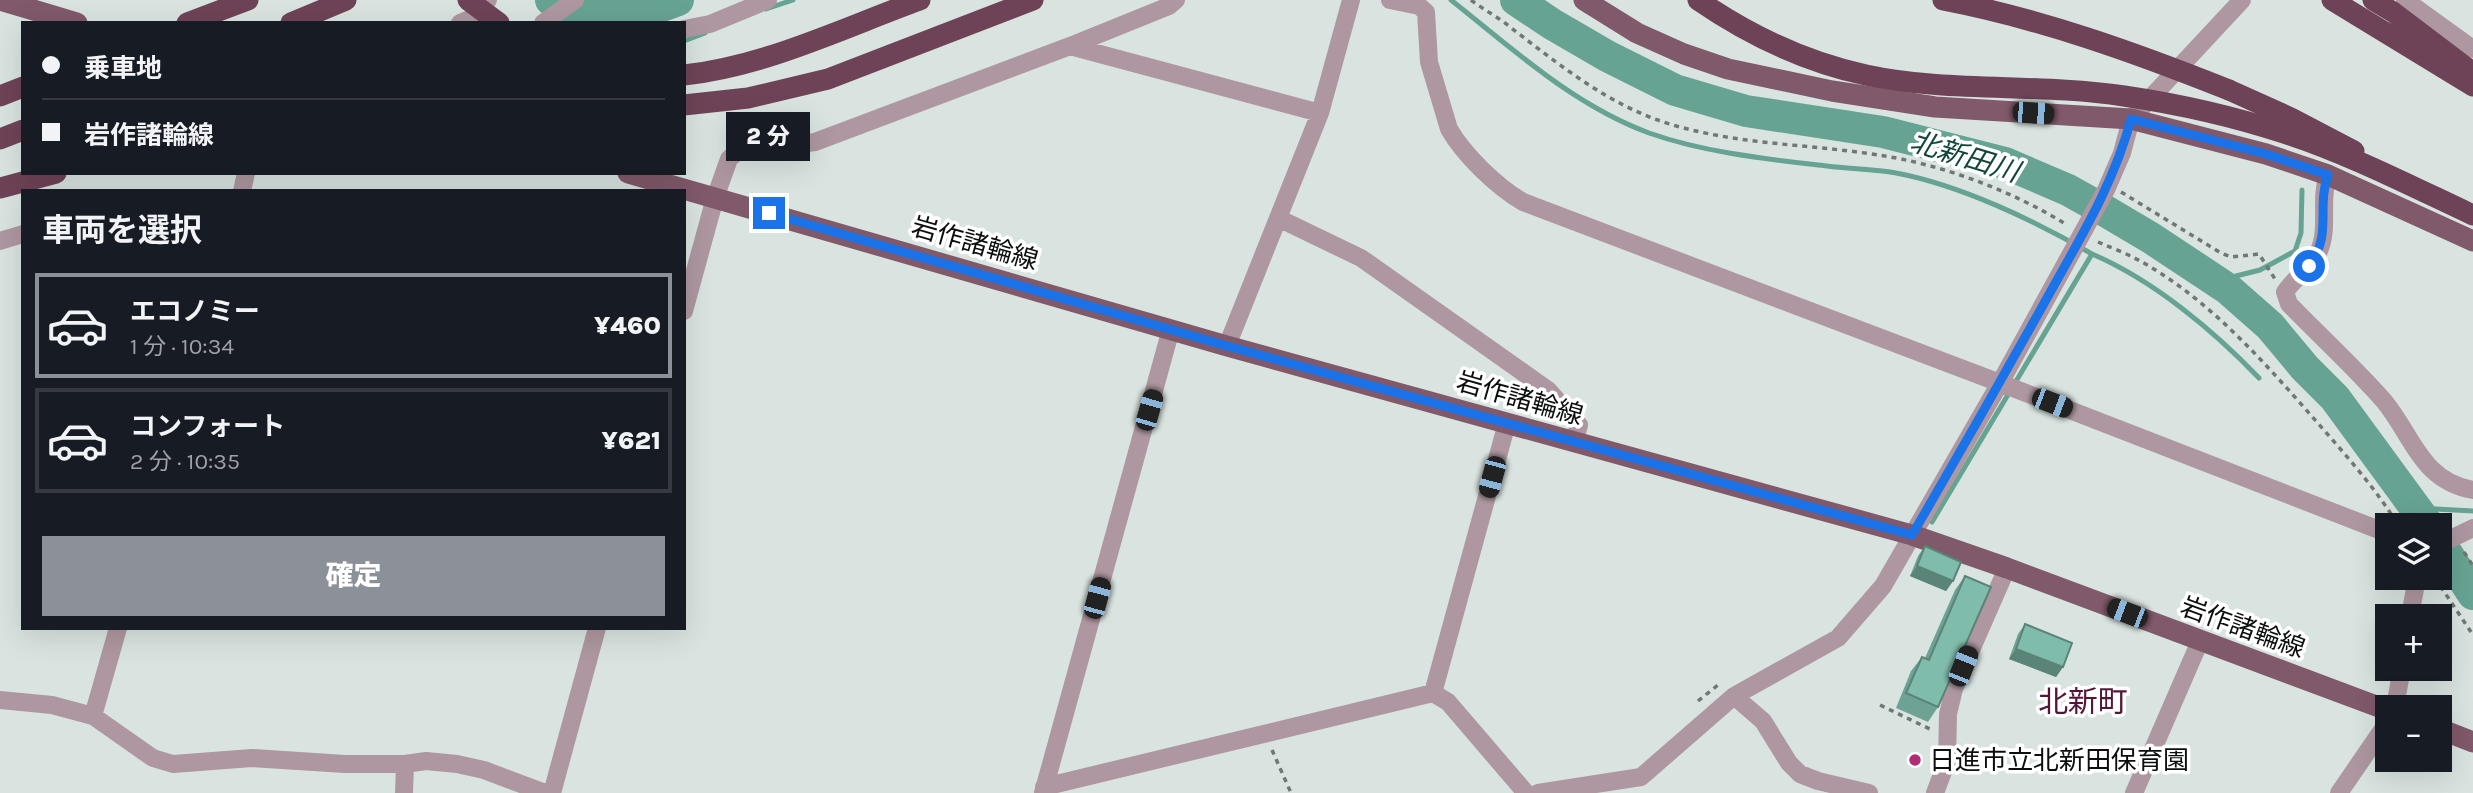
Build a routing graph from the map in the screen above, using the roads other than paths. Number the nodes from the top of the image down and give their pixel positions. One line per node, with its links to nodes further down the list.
1 (0, 0): 20 (main road)
2 (248, 0): 21 (highway)
3 (346, 0): 22 (highway)
4 (468, 0): 24 (highway, bridge)
5 (488, 0): 23 (street)
6 (575, 0): 25 (street)
7 (768, 0): 26 (street)
8 (920, 0): 30 (highway)
9 (1033, 0): 34 (highway)
10 (1175, 0): 27 (street)
11 (1351, 0): 35 (street)
12 (1390, 0): 54 (street)
13 (1584, 0): 36 (main road)
14 (1698, 0): 46 (highway, bridge)
15 (1943, 0): 46 (highway, bridge)
16 (2242, 0): 36 (street)
17 (2332, 0): 31 (highway)
18 (2373, 0): 29 (highway)
19 (2405, 0): 28 (street)
20 (71, 21)
21 (192, 21)
22 (296, 21)
23 (465, 21)
24 (496, 21)
25 (546, 21)
26 (686, 29)
27 (1070, 46): 35 (street); 45 (street)
28 (2473, 49)
29 (2473, 73)
30 (686, 75)
31 (2473, 86)
32 (21, 88): 33 (highway)
33 (0, 96)
34 (686, 105)
35 (1320, 113): 47 (street)
36 (2131, 119): 41 (main road); 54 (street)
37 (21, 131): 38 (highway)
38 (0, 139)
39 (49, 175): 42 (highway)
40 (635, 175): 43 (main road, 岩作諸輪線)
41 (2328, 175): 50 (main road); 57 (street)
42 (0, 188)
43 (684, 189)
44 (686, 189): 45 (main road, 岩作諸輪線)
45 (716, 198): 51 (street); 52 (main road, 岩作諸輪線)
46 (2473, 215)
47 (1278, 218): 53 (street); 56 (street)
48 (21, 235): 49 (street)
49 (0, 241)
50 (2473, 241)
51 (686, 304)
52 (1171, 329): 53 (main road, 岩作諸輪線); 75 (street)
53 (1227, 346): 55 (main road, 岩作諸輪線)
54 (2000, 383): 58 (street); 60 (street)
55 (1507, 423): 56 (main road, 岩作諸輪線); 66 (street)
56 (1574, 443): 60 (main road, 岩作諸輪線)
57 (2473, 490)
58 (2375, 522)
59 (2473, 528): 61 (street)
60 (1912, 535): 62 (main road, 岩作諸輪線); 67 (street)
61 (2452, 537)
62 (2007, 568): 65 (main road, 岩作諸輪線); 82 (street)
63 (117, 630): 70 (street)
64 (596, 630): 78 (street)
65 (2200, 641): 69 (main road, 岩作諸輪線); 83 (street)
66 (1433, 693): 75 (street); 79 (street)
67 (1734, 696): 80 (street); 81 (street)
68 (0, 700): 70 (street)
69 (2375, 706)
70 (93, 716): 74 (street)
71 (2452, 734): 73 (main road)
72 (2375, 740): 84 (street)
73 (2473, 742)
74 (405, 764): 76 (street); 77 (street)
75 (1043, 790)
76 (404, 793)
77 (545, 793)
78 (552, 793)
79 (1526, 793)
80 (1538, 793)
81 (1869, 793)
82 (1934, 793)
83 (2134, 793)
84 (2339, 793)

